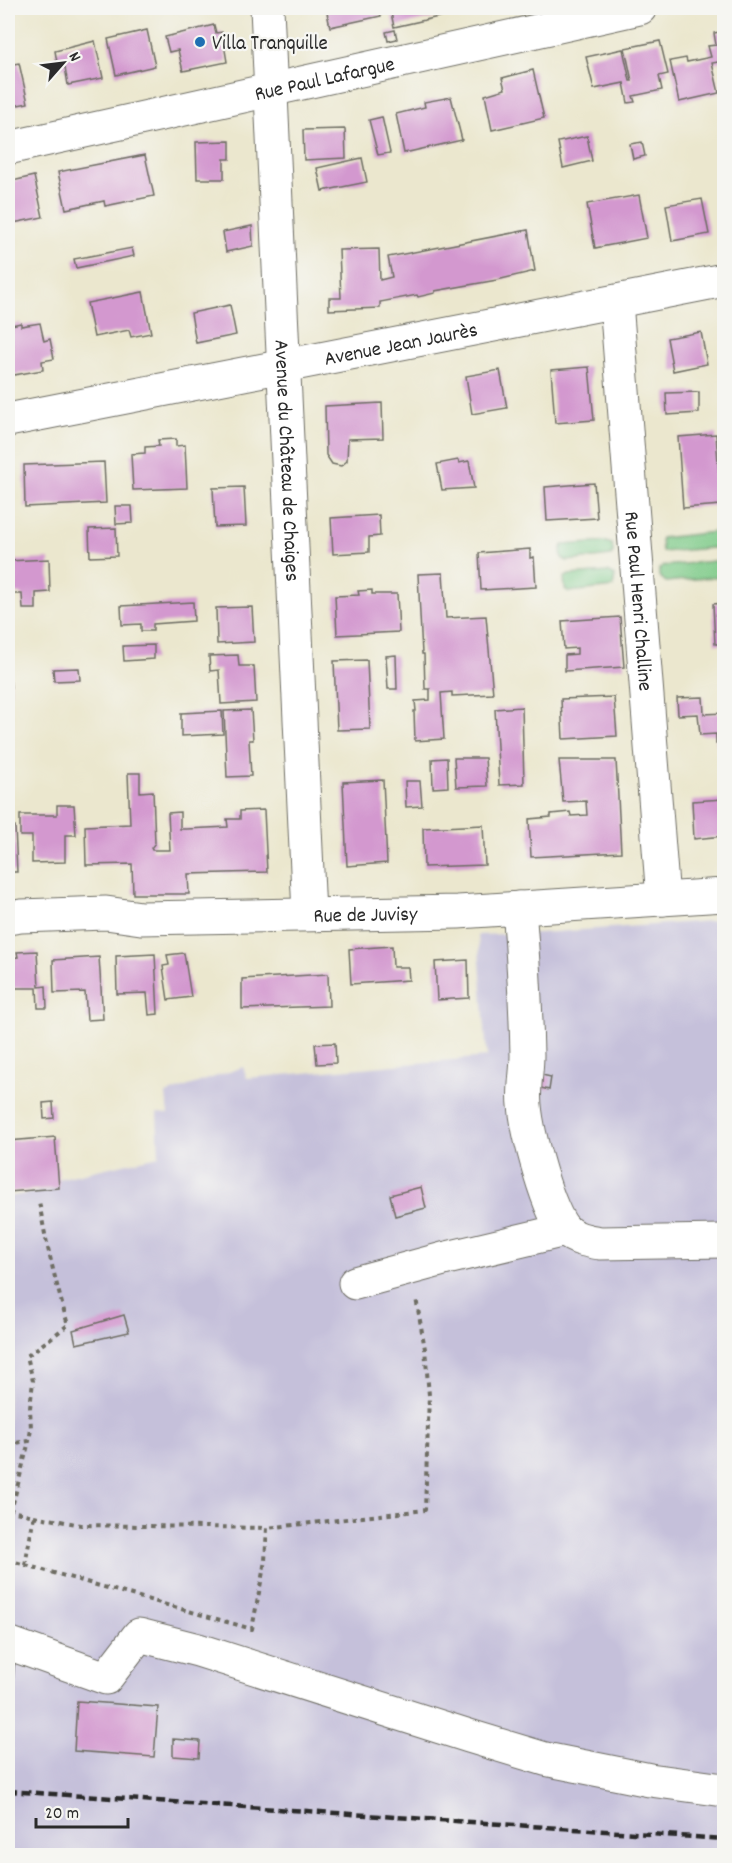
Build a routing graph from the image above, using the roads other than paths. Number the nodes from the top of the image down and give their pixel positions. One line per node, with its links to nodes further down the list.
1 (267, 8): 3 (street, Avenue du Château de Chaiges)
2 (640, 8): 3 (street, Rue Paul Lafargue)
3 (270, 90): 4 (street, Rue Paul Lafargue); 7 (street, Avenue du Château de Chaiges)
4 (8, 148)
5 (724, 280): 6 (street, Avenue Jean Jaurès)
6 (616, 302): 7 (street, Avenue Jean Jaurès); 10 (street, Rue Paul Henri Challine)
7 (283, 366): 8 (street, Avenue Jean Jaurès); 12 (street, Avenue du Château de Chaiges)
8 (8, 420)
9 (724, 895): 10 (street, Rue de Juvisy)
10 (663, 899): 11 (street, Rue de Juvisy)
11 (519, 908): 12 (street, Rue de Juvisy); 14 (street)
12 (309, 914): 13 (street, Rue de Juvisy)
13 (8, 918)
14 (565, 1230): 15 (street); 16 (street)
15 (724, 1241)
16 (355, 1283)
17 (8, 1643): 18 (street)
18 (724, 1790)

